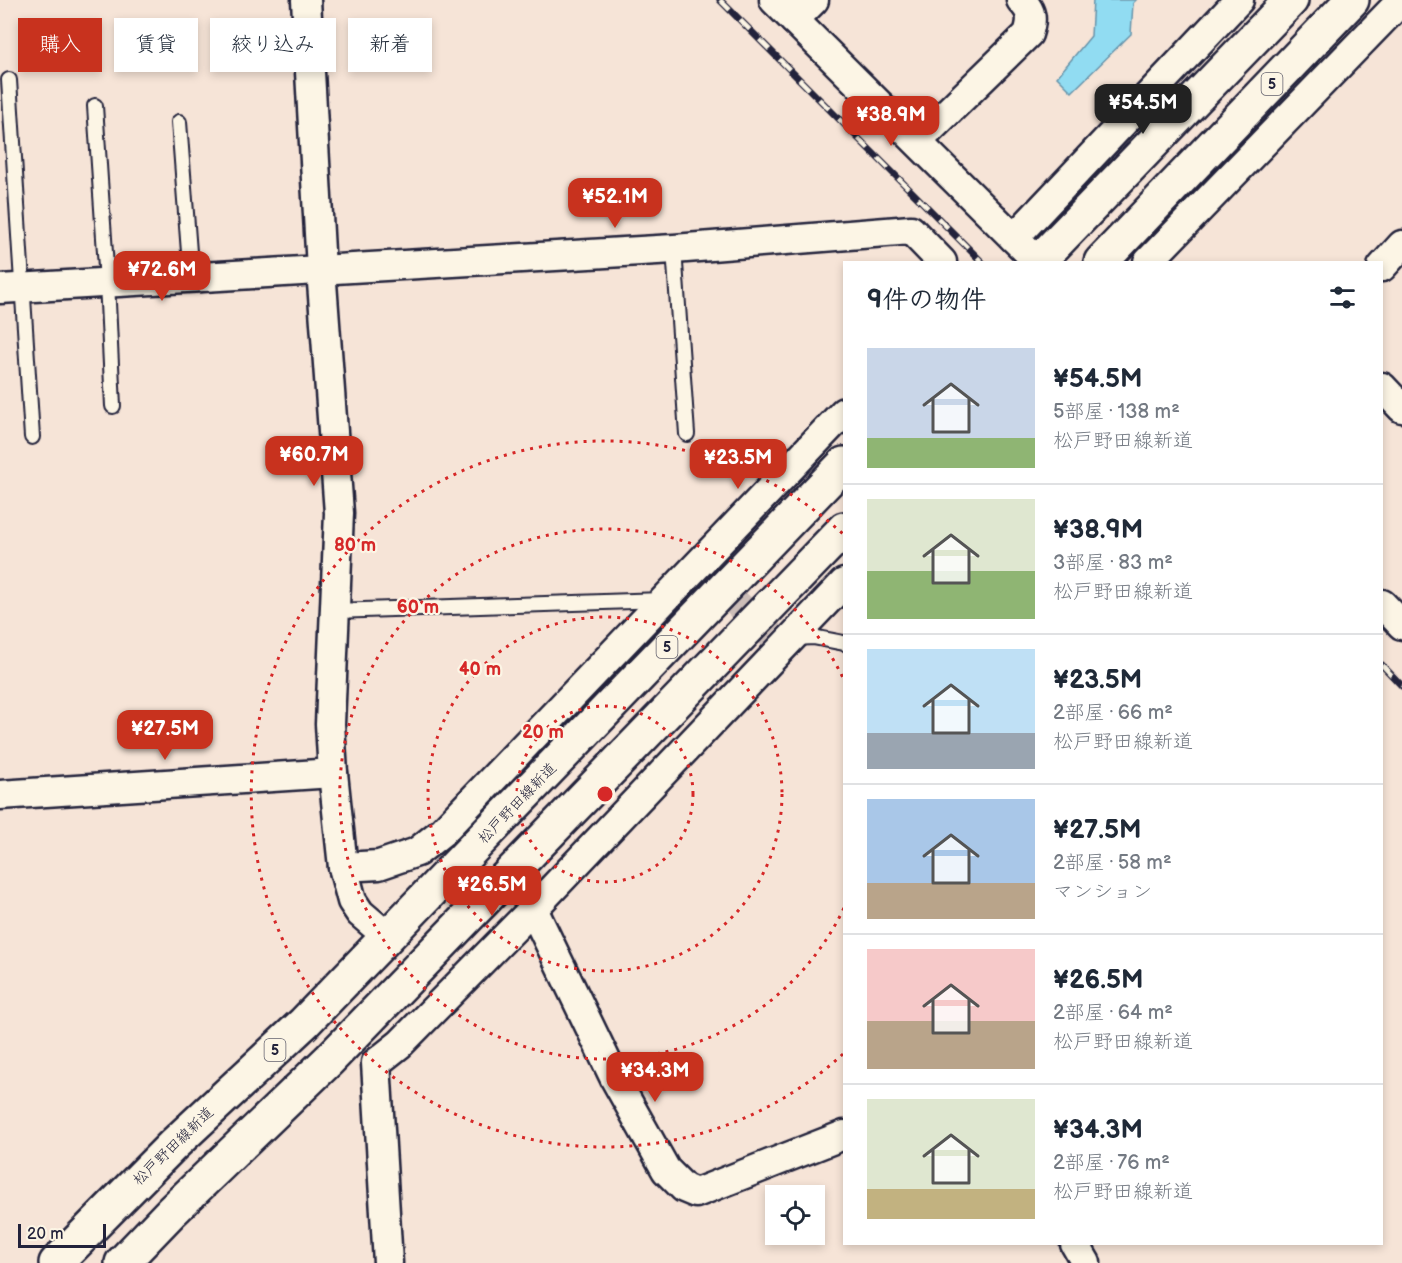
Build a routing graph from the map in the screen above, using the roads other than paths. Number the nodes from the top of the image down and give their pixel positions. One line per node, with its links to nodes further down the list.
1 (306, 0): 22 (street)
2 (814, 0): 8 (street)
3 (1021, 0): 12 (street)
4 (1239, 0): 13 (street)
5 (1291, 0): 18 (main road)
6 (1352, 0): 19 (main road, 5)
7 (1402, 0): 20 (street)
8 (784, 10): 12 (street)
9 (9, 80): 25 (lane)
10 (95, 105): 24 (lane)
11 (179, 122): 23 (lane)
12 (918, 141): 13 (street)
13 (1014, 238): 17 (street)
14 (1402, 245): 21 (street)
15 (674, 249): 16 (street); 22 (street); 30 (lane)
16 (941, 261)
17 (1037, 261)
18 (1039, 261)
19 (1102, 261)
20 (1149, 261)
21 (1383, 266)
22 (321, 269): 23 (street); 37 (street)
23 (191, 278): 24 (street)
24 (107, 282): 25 (street); 27 (lane)
25 (11, 288): 31 (lane)
26 (1383, 388): 28 (street)
27 (113, 406)
28 (1402, 408)
29 (843, 412): 35 (street)
30 (687, 434)
31 (32, 437)
32 (843, 465): 45 (main road, 松戸野田線新道 / 5)
33 (843, 530): 49 (main road)
34 (843, 583): 39 (street)
35 (664, 600): 37 (lane); 43 (street)
36 (1383, 605): 38 (street)
37 (334, 611): 41 (street)
38 (1402, 625)
39 (781, 640): 40 (lane); 44 (street)
40 (843, 643)
41 (333, 773): 42 (street); 43 (street)
42 (0, 795)
43 (343, 867): 45 (street)
44 (533, 909): 46 (street); 50 (street)
45 (388, 937): 48 (main road, 松戸野田線新道 / 5)
46 (843, 1135)
47 (1076, 1245): 51 (street)
48 (56, 1263)
49 (122, 1263)
50 (388, 1263)
51 (1086, 1263)

